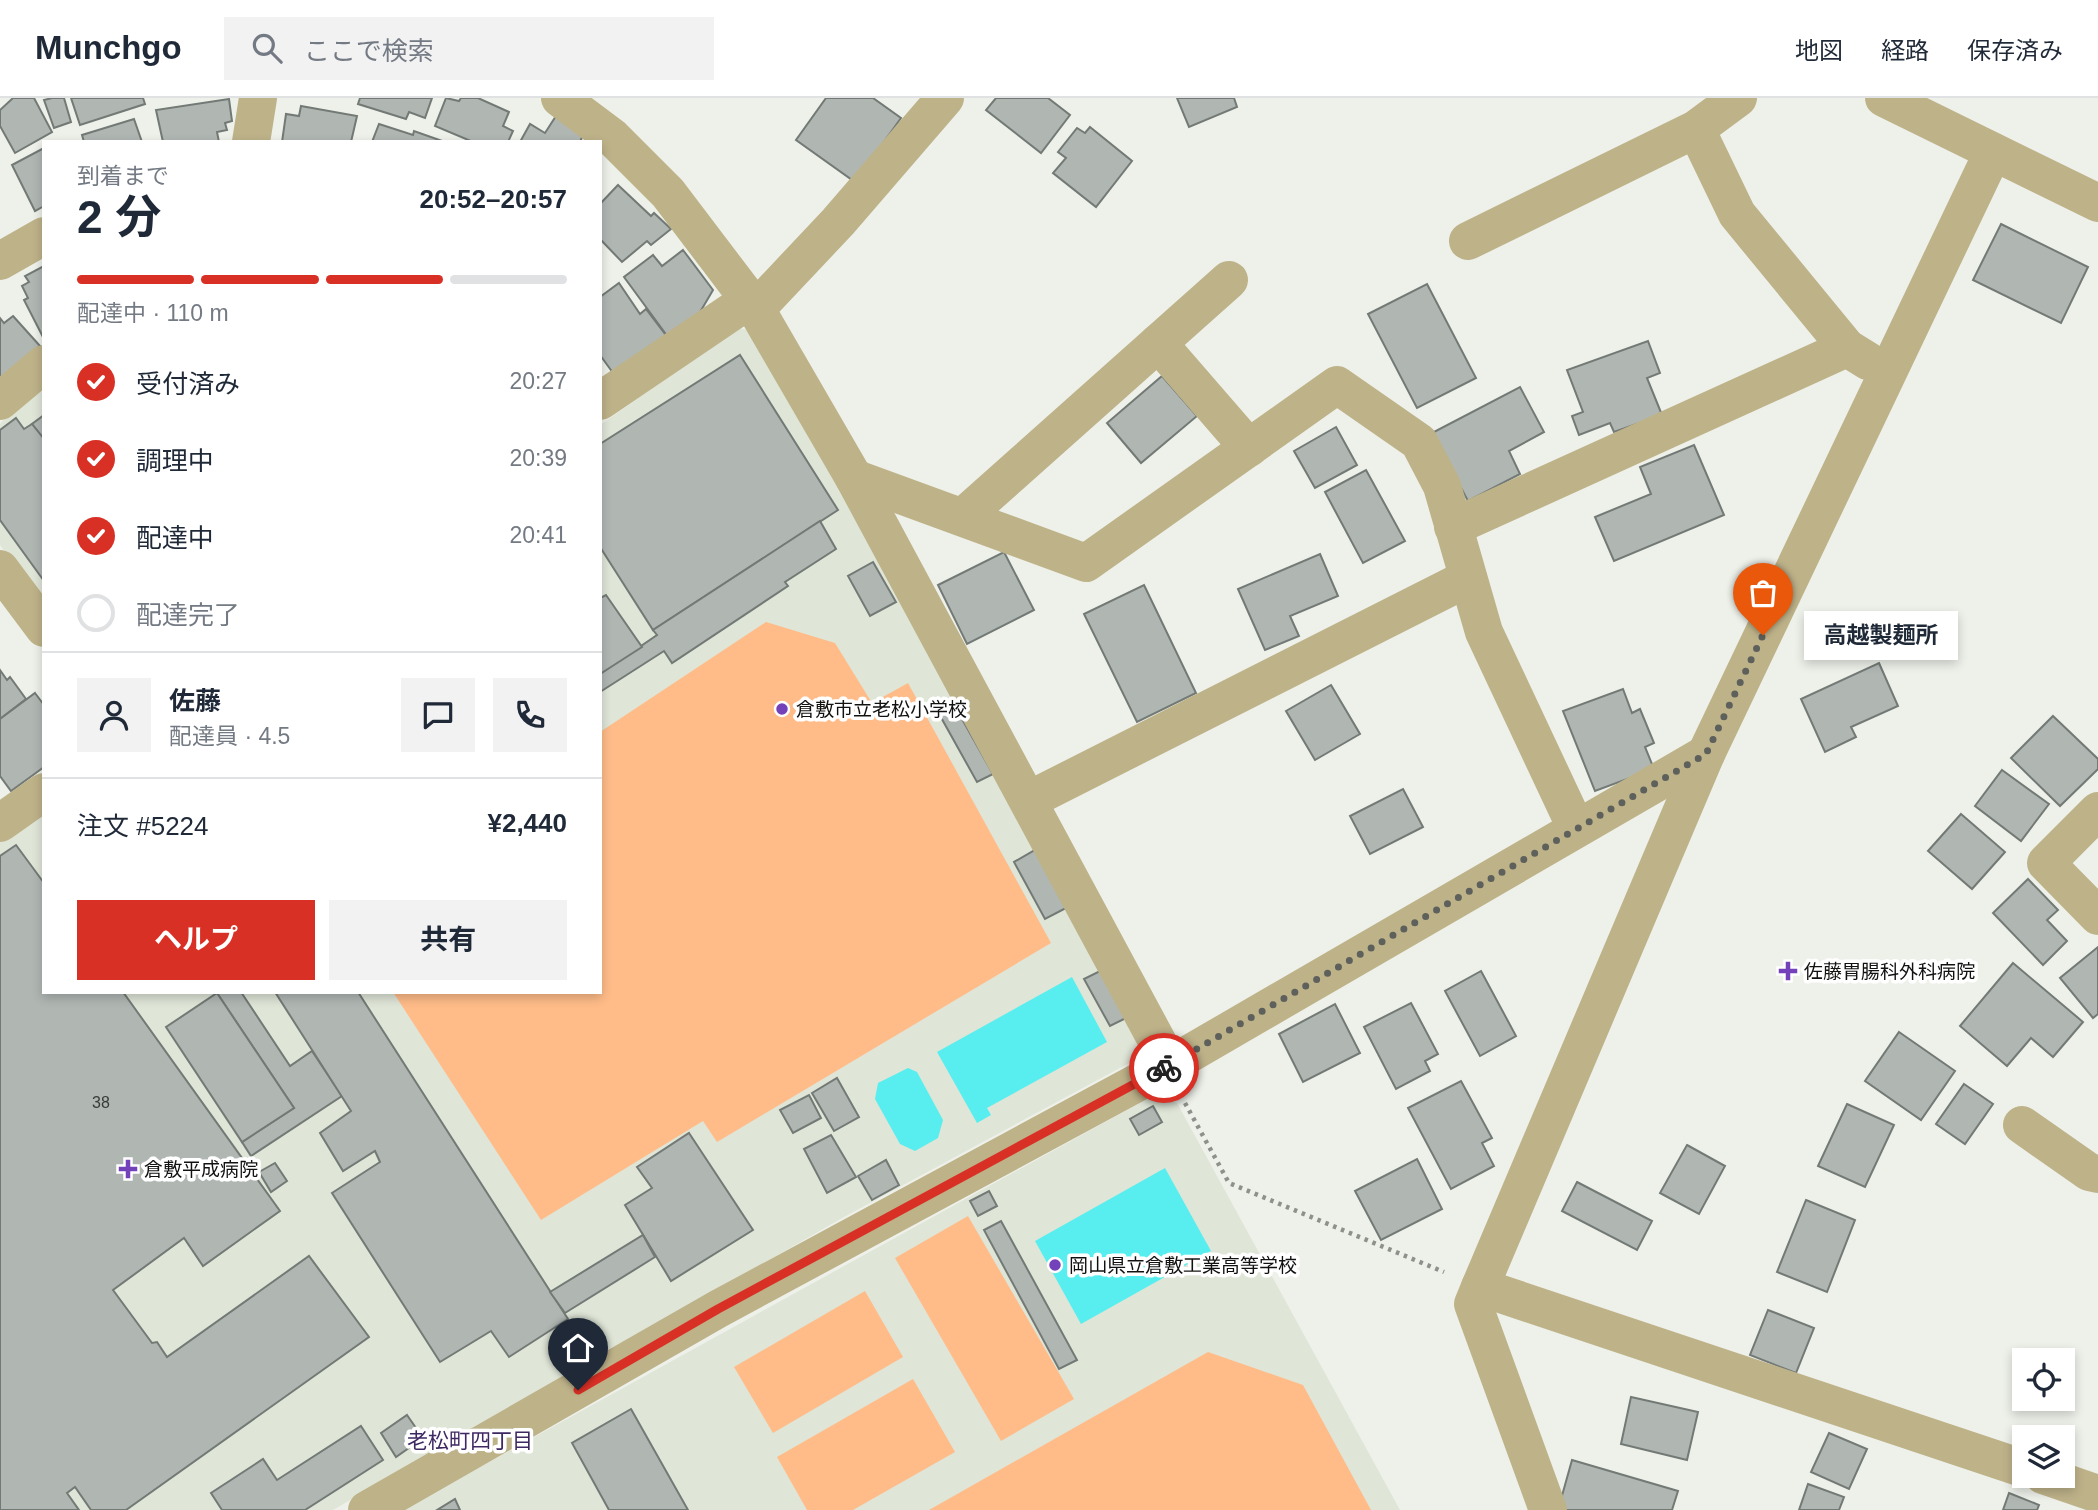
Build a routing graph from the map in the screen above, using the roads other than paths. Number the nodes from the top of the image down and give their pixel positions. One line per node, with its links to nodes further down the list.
1 (258, 98): 7 (street)
2 (560, 98): 14 (street)
3 (1738, 98): 6 (street)
4 (1884, 98): 8 (street)
5 (934, 102): 14 (street)
6 (1696, 129): 11 (street); 16 (street)
7 (251, 140)
8 (1993, 152): 9 (street); 18 (street)
9 (2098, 203)
10 (42, 237): 12 (street)
11 (1468, 241)
12 (0, 261)
13 (1229, 280): 15 (street)
14 (753, 305): 19 (street); 22 (street)
15 (1158, 343): 21 (street); 23 (street)
16 (1847, 348): 18 (street); 24 (street)
17 (42, 366): 20 (street)
18 (1888, 374): 28 (street)
19 (602, 396)
20 (0, 401)
21 (1249, 448): 23 (street); 24 (street)
22 (854, 478): 23 (street); 30 (street)
23 (963, 517)
24 (1453, 527): 26 (street)
25 (0, 569): 27 (street)
26 (1468, 578): 30 (street); 33 (street)
27 (23, 618)
28 (1706, 754): 33 (street); 38 (street)
29 (42, 793): 32 (street)
30 (1029, 800): 35 (street)
31 (2098, 811): 34 (street)
32 (0, 823)
33 (1576, 828): 35 (street)
34 (2098, 916)
35 (1167, 1066): 42 (street)
36 (2022, 1125): 37 (street)
37 (2098, 1174)
38 (1480, 1287): 39 (street); 43 (street)
39 (2012, 1465)
40 (2075, 1486): 41 (street)
41 (2098, 1494)
42 (367, 1510)
43 (1549, 1510)

